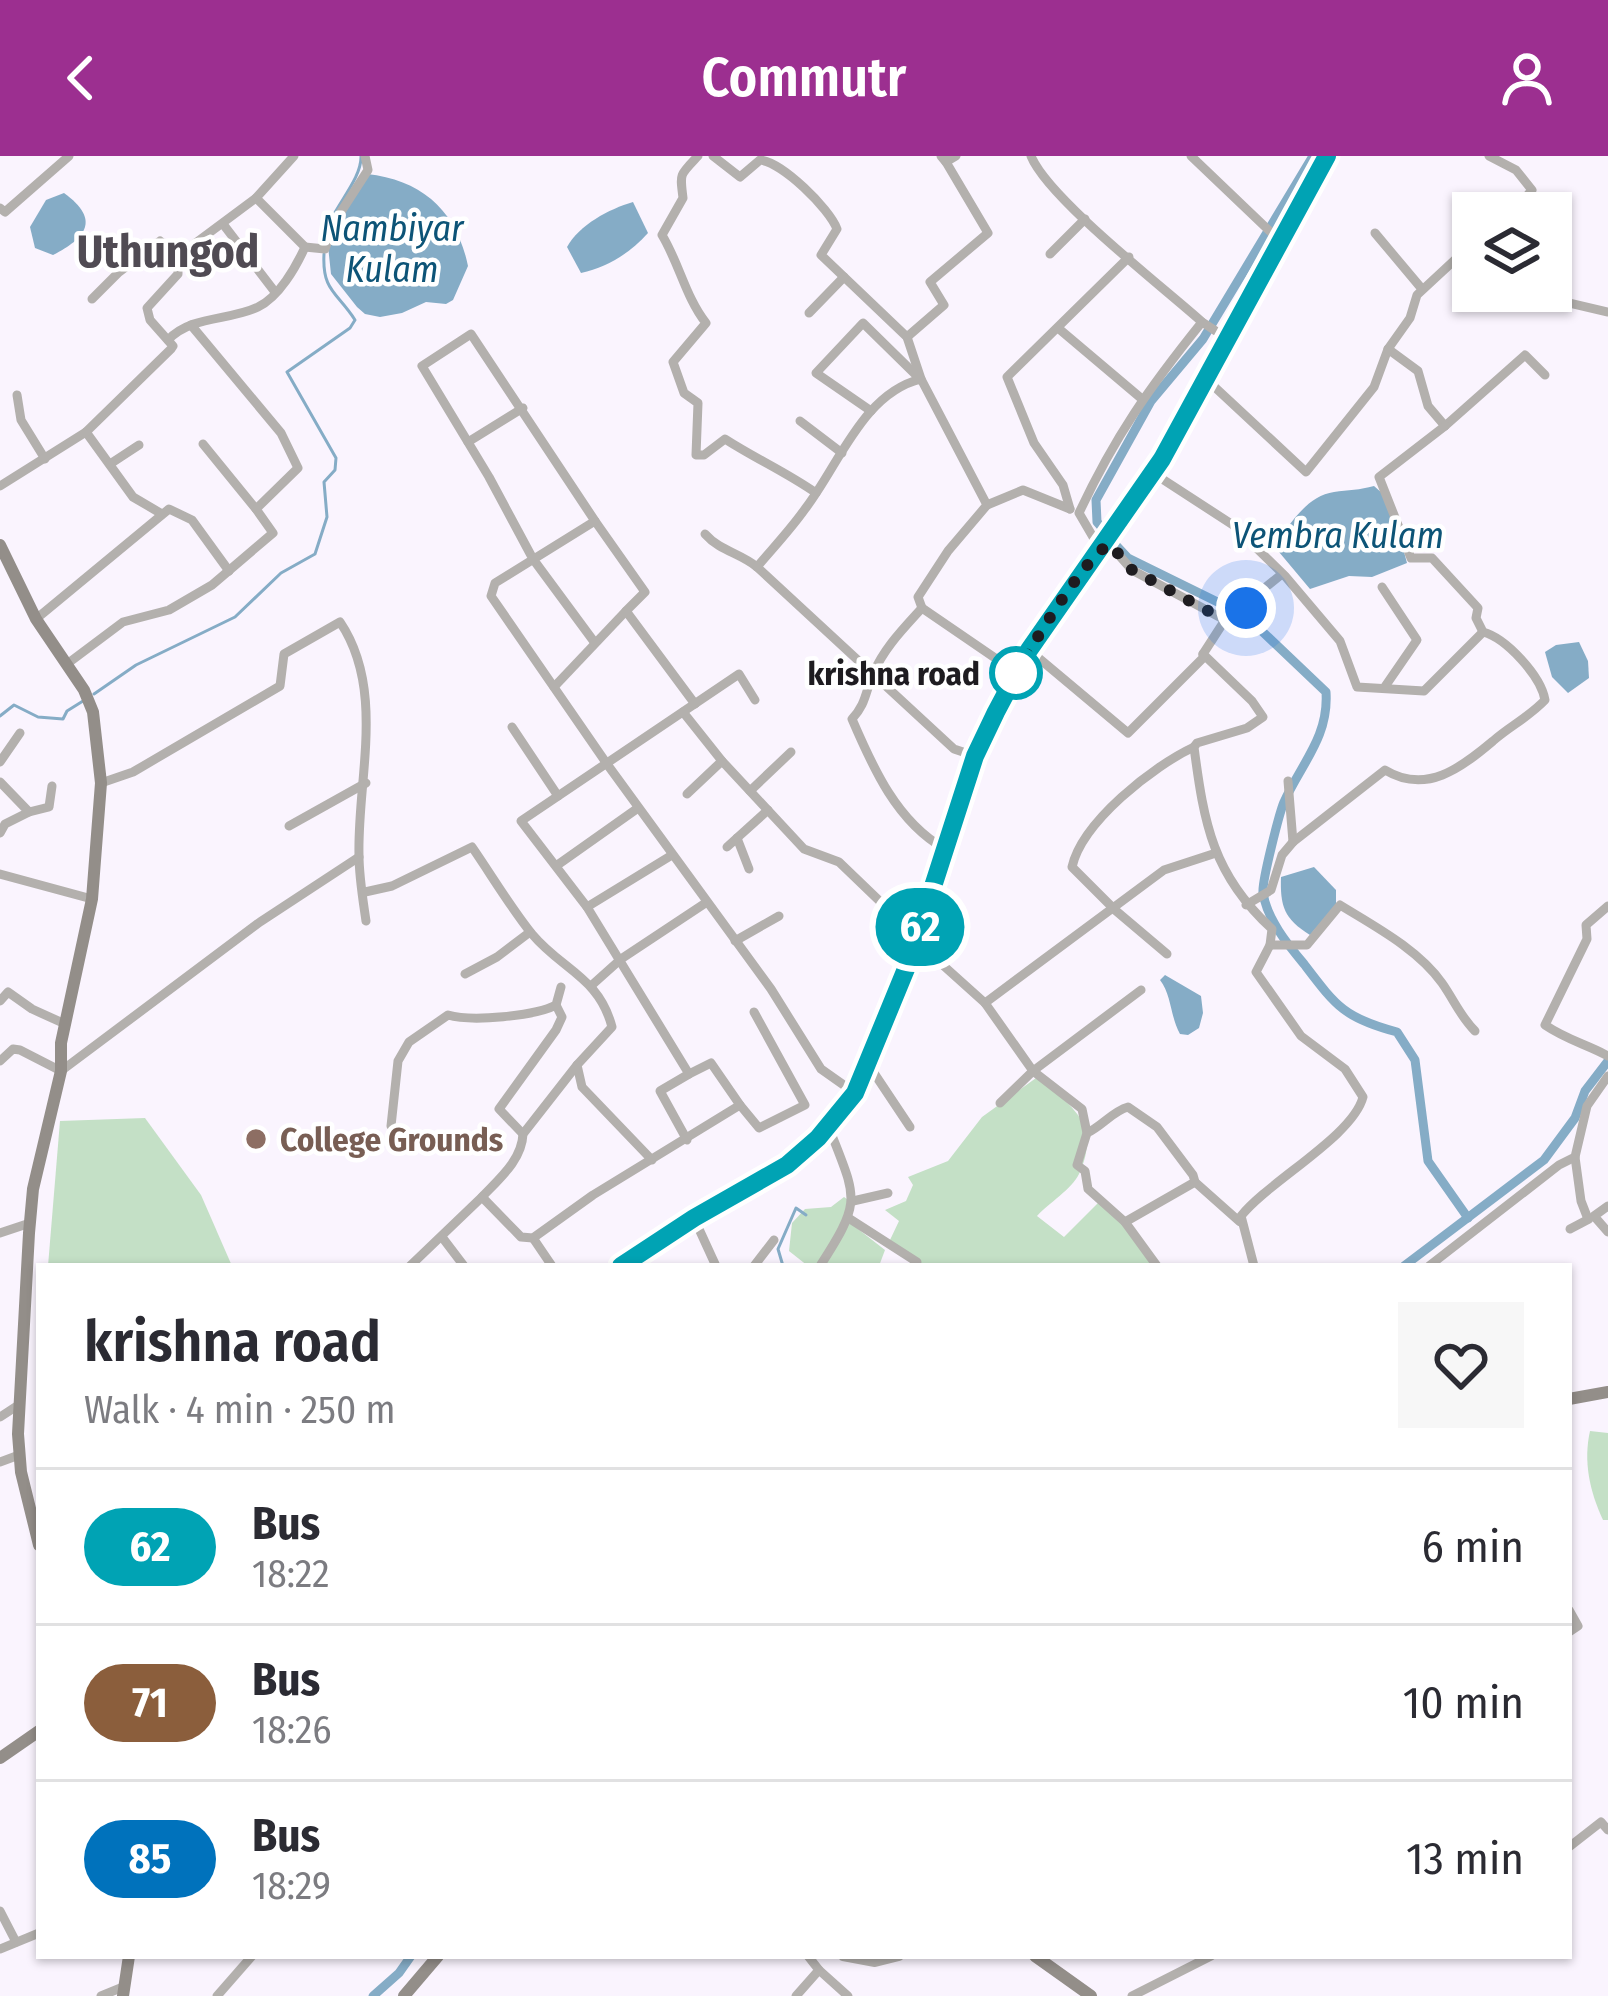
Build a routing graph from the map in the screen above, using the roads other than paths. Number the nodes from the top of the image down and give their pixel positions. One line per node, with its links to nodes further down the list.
1 (69, 156): 13 (street)
2 (294, 156): 12 (street)
3 (365, 156): 18 (street)
4 (698, 156): 55 (street)
5 (713, 156): 23 (street)
6 (1031, 156): 14 (street)
7 (1191, 156): 17 (street)
8 (1327, 156): 17 (main road)
9 (1489, 156): 11 (street)
10 (947, 158): 33 (street)
11 (1530, 192)
12 (256, 198): 15 (street); 18 (street)
13 (0, 208)
14 (1085, 218): 19 (street); 21 (street)
15 (223, 224): 20 (street); 25 (street)
16 (1375, 233): 24 (street)
17 (1281, 242): 34 (main road)
18 (305, 247): 25 (street)
19 (1050, 254)
20 (178, 256): 26 (street); 35 (street)
21 (1129, 257): 31 (street); 32 (street)
22 (1452, 261): 24 (street)
23 (844, 277): 29 (street); 33 (street)
24 (1422, 290): 36 (street)
25 (275, 292): 30 (street)
26 (92, 299)
27 (1572, 304): 28 (street)
28 (1608, 312)
29 (809, 313)
30 (191, 325): 35 (street); 57 (street)
31 (1207, 325): 34 (street); 41 (street)
32 (1058, 328): 41 (street); 58 (street)
33 (907, 337): 39 (street)
34 (1228, 339): 38 (main road)
35 (168, 340): 46 (street)
36 (1388, 349): 38 (street); 45 (street)
37 (1545, 375): 45 (street)
38 (1206, 379): 53 (main road)
39 (921, 380): 43 (street); 43 (street); 56 (street)
40 (17, 394): 51 (street)
41 (1142, 398): 58 (street)
42 (523, 408): 47 (street); 47 (street); 60 (street)
43 (871, 411): 50 (street)
44 (800, 421): 50 (street)
45 (1445, 426): 73 (street)
46 (86, 431): 51 (street); 52 (street)
47 (468, 442): 64 (street)
48 (203, 444): 57 (street)
49 (139, 445): 52 (street)
50 (842, 453): 55 (street)
51 (45, 459): 54 (street)
52 (110, 464): 59 (street)
53 (1153, 473): 63 (main road); 67 (street)
54 (0, 486)
55 (816, 493): 65 (street)
56 (986, 505): 58 (street); 69 (street)
57 (256, 509): 66 (street)
58 (1074, 511): 63 (street)
59 (162, 514): 66 (street); 71 (street)
60 (595, 521): 64 (street); 70 (street)
61 (705, 534): 65 (street)
62 (0, 545): 71 (main road)
63 (1100, 549): 72 (street); 75 (main road)
64 (533, 559): 74 (street); 80 (street)
65 (757, 567): 79 (street)
66 (229, 571): 77 (street)
67 (1282, 574): 72 (street); 81 (street)
68 (1382, 587): 81 (street)
69 (922, 608): 78 (street); 79 (street)
70 (626, 611): 74 (street); 83 (street)
71 (36, 619): 77 (main road)
72 (1225, 620): 76 (street)
73 (1483, 632): 81 (street); 107 (street)
74 (596, 643): 80 (street)
75 (1029, 650): 76 (street); 78 (main road)
76 (1203, 654): 87 (street)
77 (67, 664): 95 (main road)
78 (1016, 673): 89 (main road)
79 (872, 677): 89 (street); 109 (street)
80 (554, 687): 92 (street)
81 (1384, 688)
82 (755, 700): 83 (street)
83 (695, 704): 84 (street)
84 (683, 712): 90 (street); 92 (street)
85 (512, 728): 100 (street)
86 (20, 733): 91 (street)
87 (1194, 747): 111 (street); 122 (street)
88 (791, 752): 98 (street)
89 (975, 756): 109 (main road)
90 (722, 761): 98 (street); 99 (street)
91 (0, 762)
92 (607, 764): 100 (street); 101 (street)
93 (1288, 781): 107 (street)
94 (0, 782): 103 (street)
95 (100, 783): 96 (street); 117 (main road)
96 (366, 783): 104 (street); 112 (street)
97 (52, 786): 103 (street)
98 (750, 791): 102 (street)
99 (687, 794)
100 (558, 796): 113 (street)
101 (638, 808): 110 (street); 113 (street)
102 (768, 810): 106 (street); 126 (street)
103 (29, 812): 105 (street)
104 (289, 826)
105 (0, 833)
106 (737, 838): 108 (street); 114 (street)
107 (1293, 842): 119 (street)
108 (727, 848)
109 (945, 849): 126 (main road)
110 (672, 854): 118 (street); 121 (street)
111 (1216, 854): 119 (street); 122 (street)
112 (359, 857): 116 (street); 145 (street)
113 (556, 866): 121 (street)
114 (749, 869)
115 (0, 874): 117 (street)
116 (365, 892): 124 (street); 125 (street)
117 (92, 899): 139 (main road)
118 (707, 902): 127 (street); 130 (street)
119 (1246, 905): 128 (street)
120 (1608, 906): 141 (street)
121 (587, 907): 130 (street)
122 (1115, 910): 129 (street); 136 (street)
123 (778, 916): 127 (street)
124 (366, 921)
125 (530, 932): 131 (street); 132 (street)
126 (918, 933): 136 (street); 143 (main road)
127 (736, 941): 149 (street)
128 (1270, 945): 140 (street); 169 (street)
129 (1167, 954)
130 (621, 959): 132 (street); 147 (street)
131 (464, 974)
132 (592, 985): 144 (street)
133 (561, 987): 137 (street)
134 (1141, 990): 146 (street)
135 (0, 1001): 139 (street)
136 (985, 1003): 146 (street)
137 (556, 1005): 153 (street); 156 (street)
138 (754, 1012): 151 (street)
139 (65, 1024): 145 (main road)
140 (1475, 1030)
141 (1604, 1054)
142 (0, 1061): 145 (street)
143 (868, 1064): 149 (main road); 154 (street)
144 (577, 1065): 156 (street); 159 (street)
145 (61, 1071): 170 (main road)
146 (1034, 1071): 150 (street); 155 (street)
147 (689, 1073): 151 (street); 157 (street)
148 (1608, 1076): 158 (street)
149 (855, 1093): 152 (main road)
150 (1000, 1103)
151 (740, 1105): 157 (street)
152 (828, 1125): 163 (street); 165 (main road)
153 (392, 1126)
154 (910, 1127)
155 (1087, 1132): 160 (street); 168 (street)
156 (524, 1134): 162 (street)
157 (686, 1140): 159 (street)
158 (1575, 1157): 166 (street); 187 (street)
159 (652, 1160): 175 (street)
160 (1195, 1182): 168 (street); 169 (street)
161 (888, 1192): 163 (street)
162 (482, 1197): 174 (street); 175 (street)
163 (854, 1201): 167 (street)
164 (1608, 1206): 166 (street)
165 (694, 1218): 181 (main road); 182 (street)
166 (1591, 1218): 171 (street); 172 (street)
167 (850, 1219): 177 (street); 184 (street)
168 (1125, 1222): 185 (street)
169 (1240, 1222): 186 (street)
170 (30, 1223): 173 (street); 190 (main road)
171 (1570, 1229)
172 (1608, 1232)
173 (0, 1233)
174 (442, 1237): 178 (street); 179 (street)
175 (533, 1238): 180 (street)
176 (774, 1240): 183 (street)
177 (917, 1262)
178 (413, 1263)
179 (462, 1263)
180 (549, 1263)
181 (626, 1263)
182 (715, 1263)
183 (756, 1263)
184 (822, 1263)
185 (1155, 1263)
186 (1253, 1263)
187 (1433, 1263)
188 (1608, 1392): 189 (main road)
189 (1572, 1398)
190 (20, 1403): 191 (street); 192 (main road)
191 (0, 1418)
192 (19, 1455): 193 (street); 194 (main road)
193 (0, 1462)
194 (36, 1532)
195 (36, 1733): 196 (main road)
196 (0, 1758)
197 (1606, 1822): 198 (street)
198 (1572, 1844)
199 (0, 1911): 201 (street)
200 (36, 1934): 201 (street)
201 (16, 1942): 202 (street)
202 (0, 1949)
203 (128, 1959): 210 (main road)
204 (248, 1959): 213 (street)
205 (435, 1959): 214 (main road)
206 (810, 1959): 209 (street)
207 (1038, 1959): 211 (main road)
208 (1205, 1959): 218 (street)
209 (819, 1970): 215 (street); 216 (street)
210 (123, 1991): 212 (street)
211 (1072, 1991): 217 (main road)
212 (101, 1996)
213 (217, 1996)
214 (404, 1996)
215 (796, 1996)
216 (848, 1996)
217 (1090, 1996)
218 (1132, 1996)

